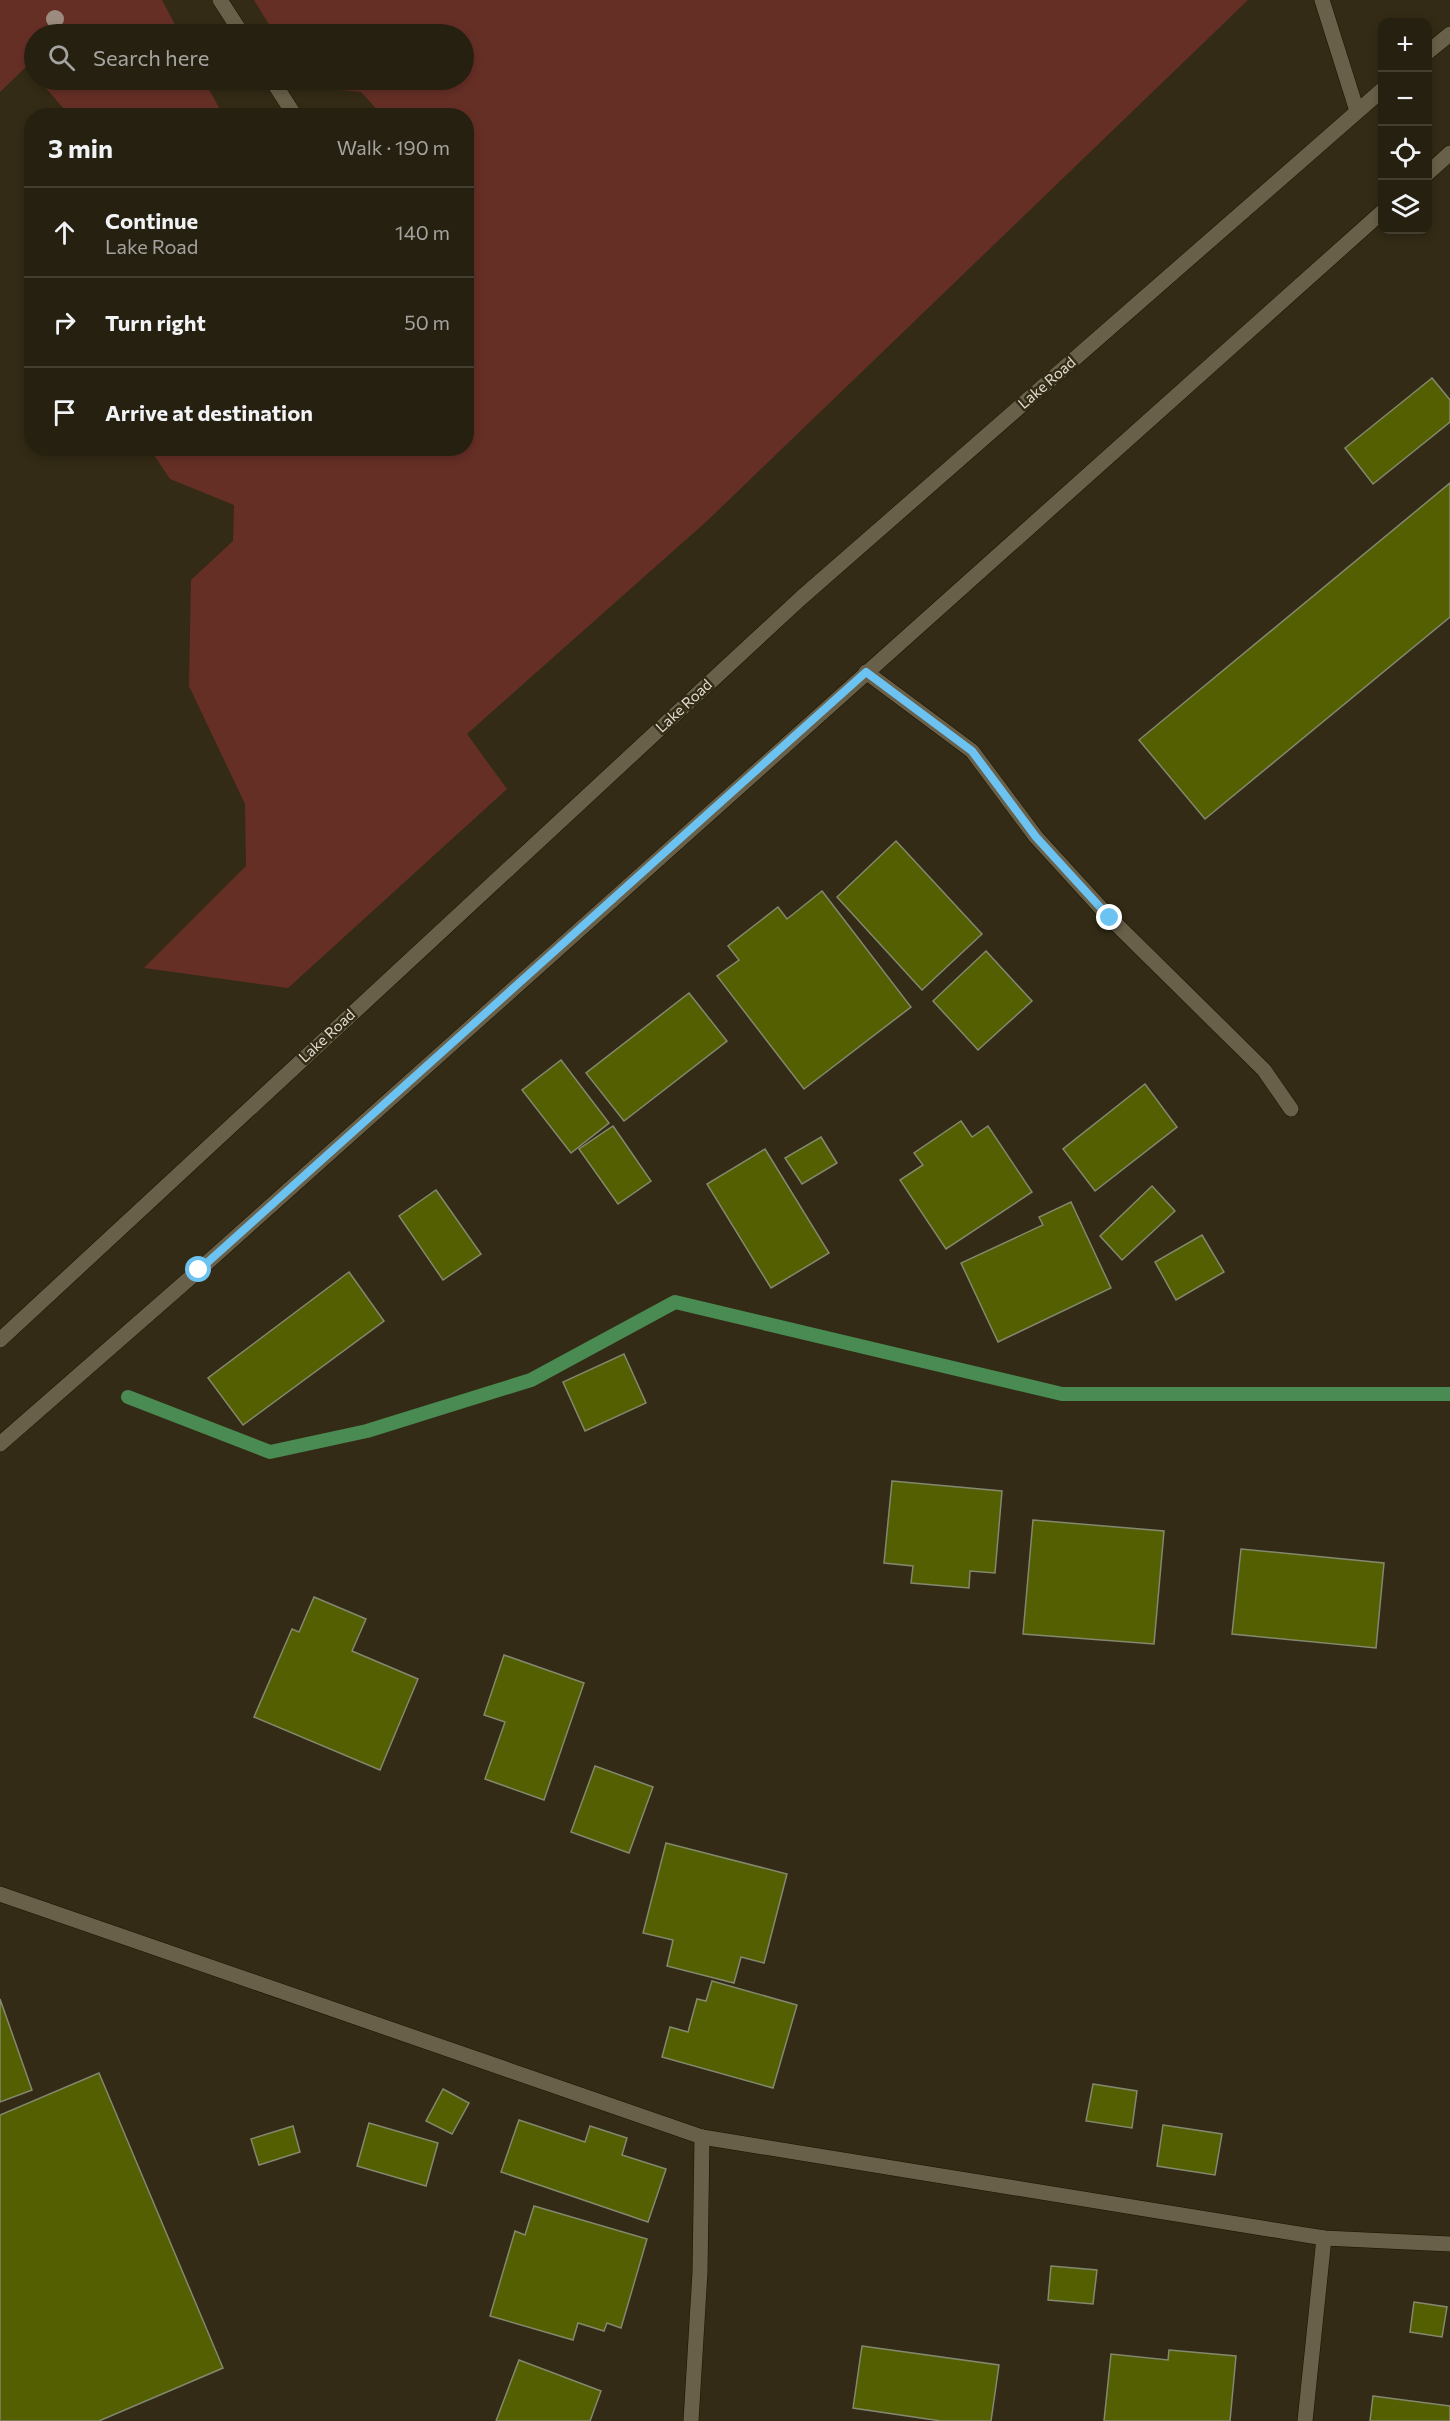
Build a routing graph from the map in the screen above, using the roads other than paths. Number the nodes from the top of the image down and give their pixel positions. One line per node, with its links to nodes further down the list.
1 (220, 0): 3 (main road)
2 (1322, 0): 9 (main road)
3 (236, 24)
4 (1450, 34): 5 (main road)
5 (1432, 49)
6 (278, 90): 8 (main road)
7 (1378, 94): 9 (main road, Lake Road)
8 (290, 108)
9 (1357, 111): 15 (main road, Lake Road)
10 (1450, 153): 11 (main road)
11 (1432, 169)
12 (1378, 216): 13 (main road)
13 (866, 672): 14 (main road); 16 (main road)
14 (1291, 1109)
15 (0, 1340)
16 (0, 1444)
17 (0, 1894): 18 (main road)
18 (702, 2137): 19 (main road); 21 (main road)
19 (1324, 2238): 20 (main road); 22 (main road)
20 (1450, 2244)
21 (691, 2421)
22 (1305, 2421)

